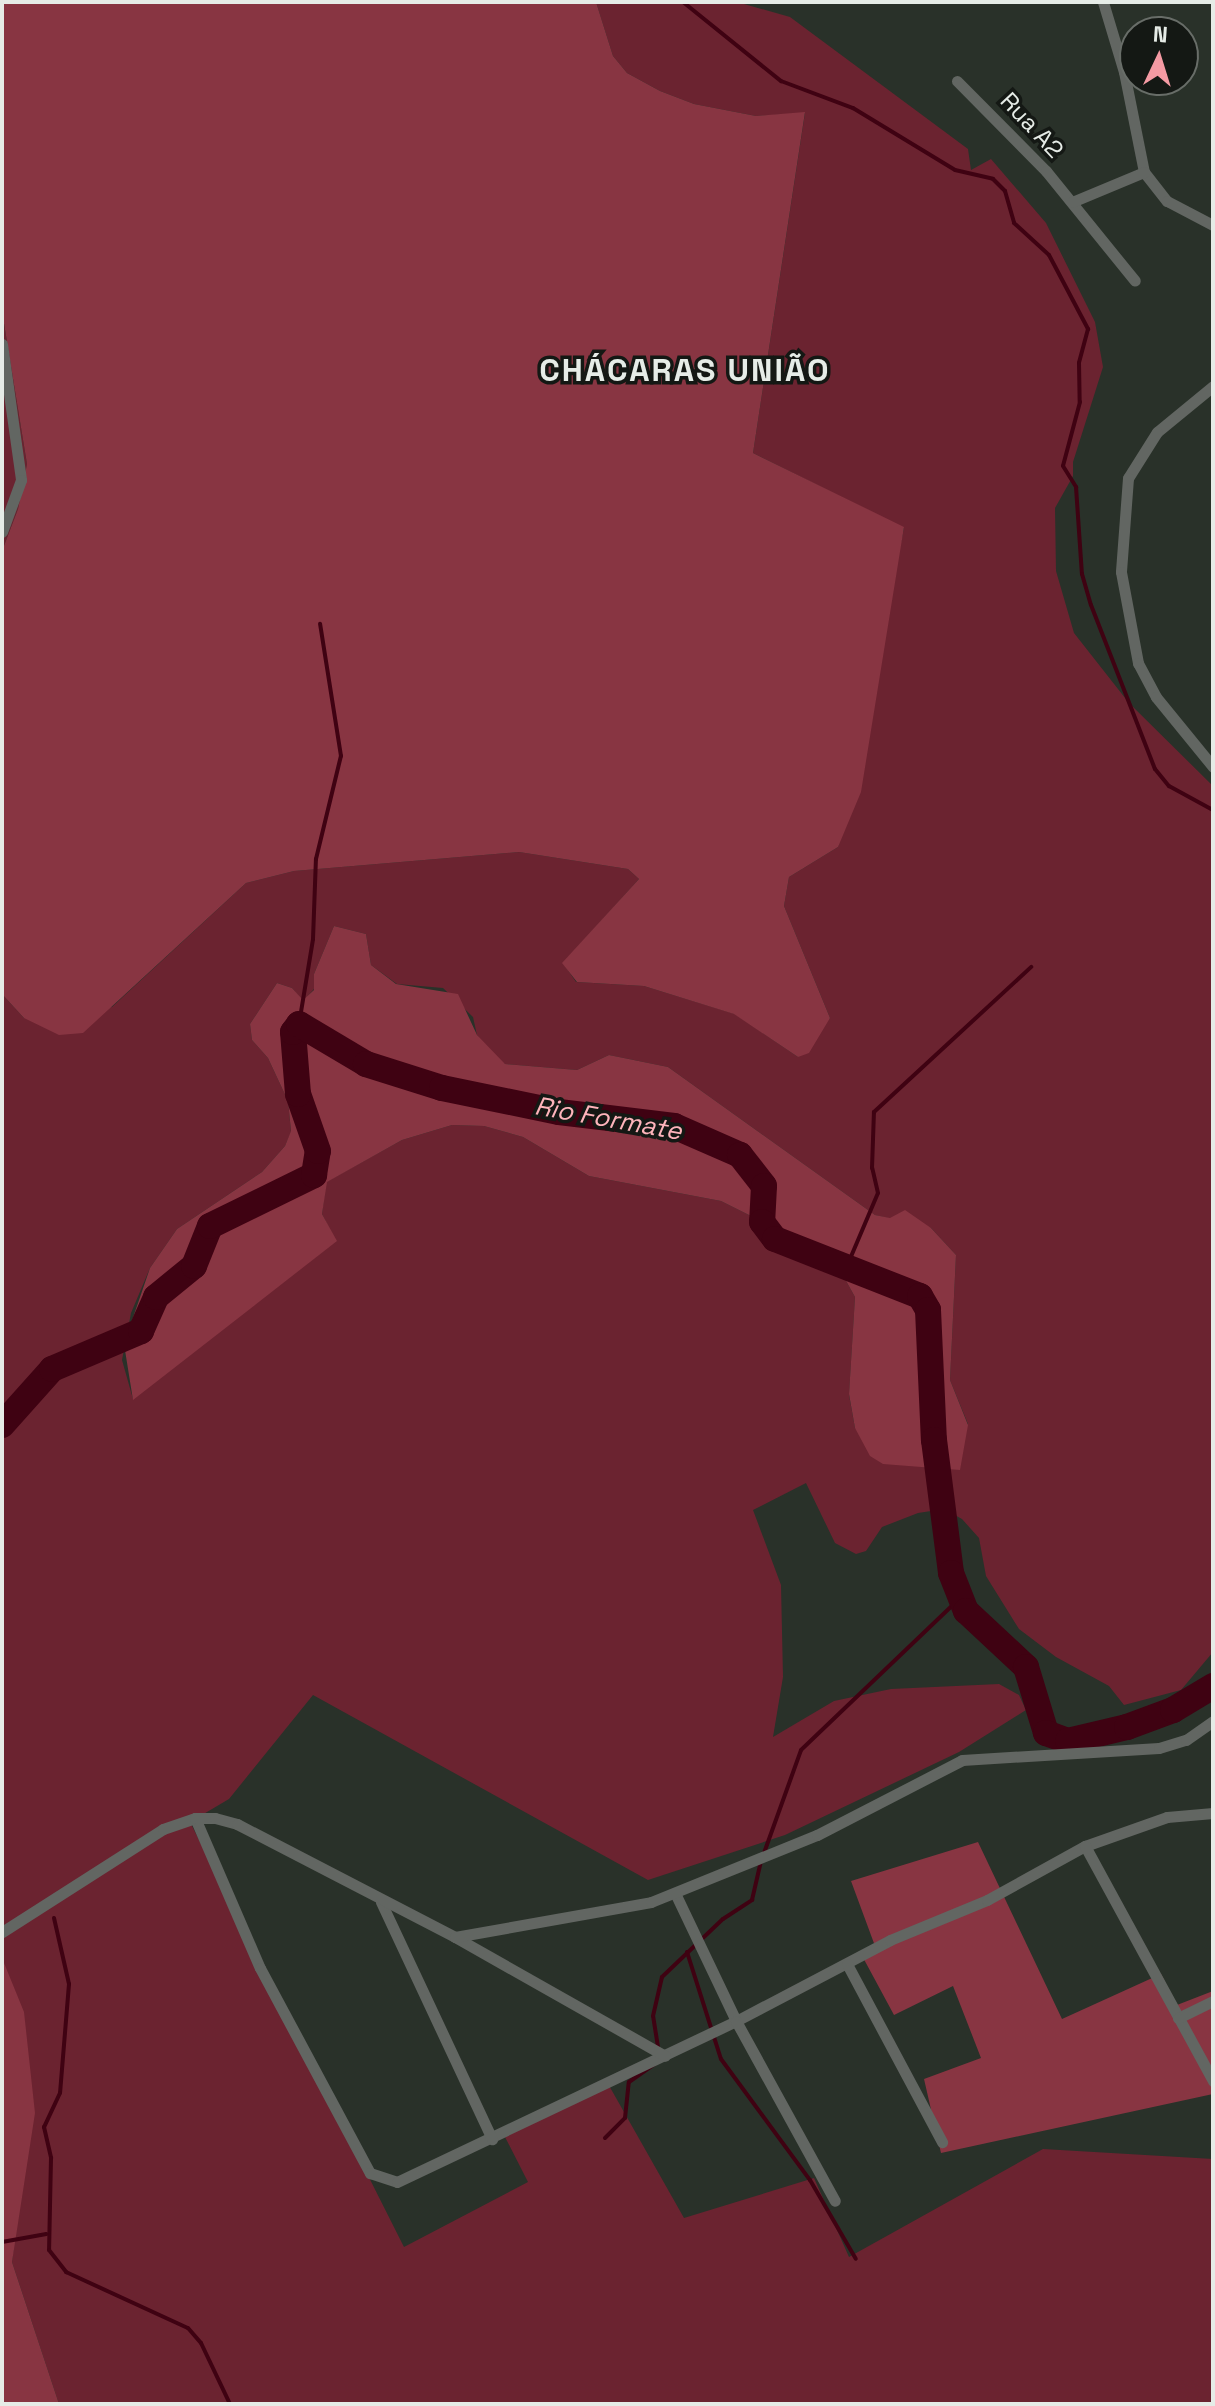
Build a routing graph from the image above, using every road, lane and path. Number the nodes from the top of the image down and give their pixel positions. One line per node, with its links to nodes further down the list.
1 (1093, 2): 3 (street)
2 (1103, 2): 3 (street)
3 (1112, 32): 5 (street)
4 (957, 81): 6 (street, Rua A2)
5 (1144, 172): 6 (street); 7 (street)
6 (1072, 202): 8 (street, Rua A2)
7 (1213, 225)
8 (1135, 281)
9 (2, 344): 11 (street)
10 (1213, 386): 12 (street)
11 (2, 532)
12 (1213, 767)
13 (1213, 1721): 17 (street)
14 (1213, 1813): 16 (street)
15 (195, 1818): 18 (street); 19 (street); 27 (street)
16 (1085, 1846): 21 (street); 23 (street)
17 (675, 1893): 20 (street); 24 (street)
18 (381, 1902): 20 (street); 27 (street)
19 (2, 1932)
20 (455, 1937): 25 (street)
21 (847, 1964): 24 (street); 28 (street)
22 (1213, 2001): 23 (street)
23 (1178, 2018): 26 (street)
24 (736, 2021): 25 (street); 29 (street)
25 (665, 2056): 27 (street)
26 (1213, 2081)
27 (492, 2139)
28 (942, 2142)
29 (835, 2201)

